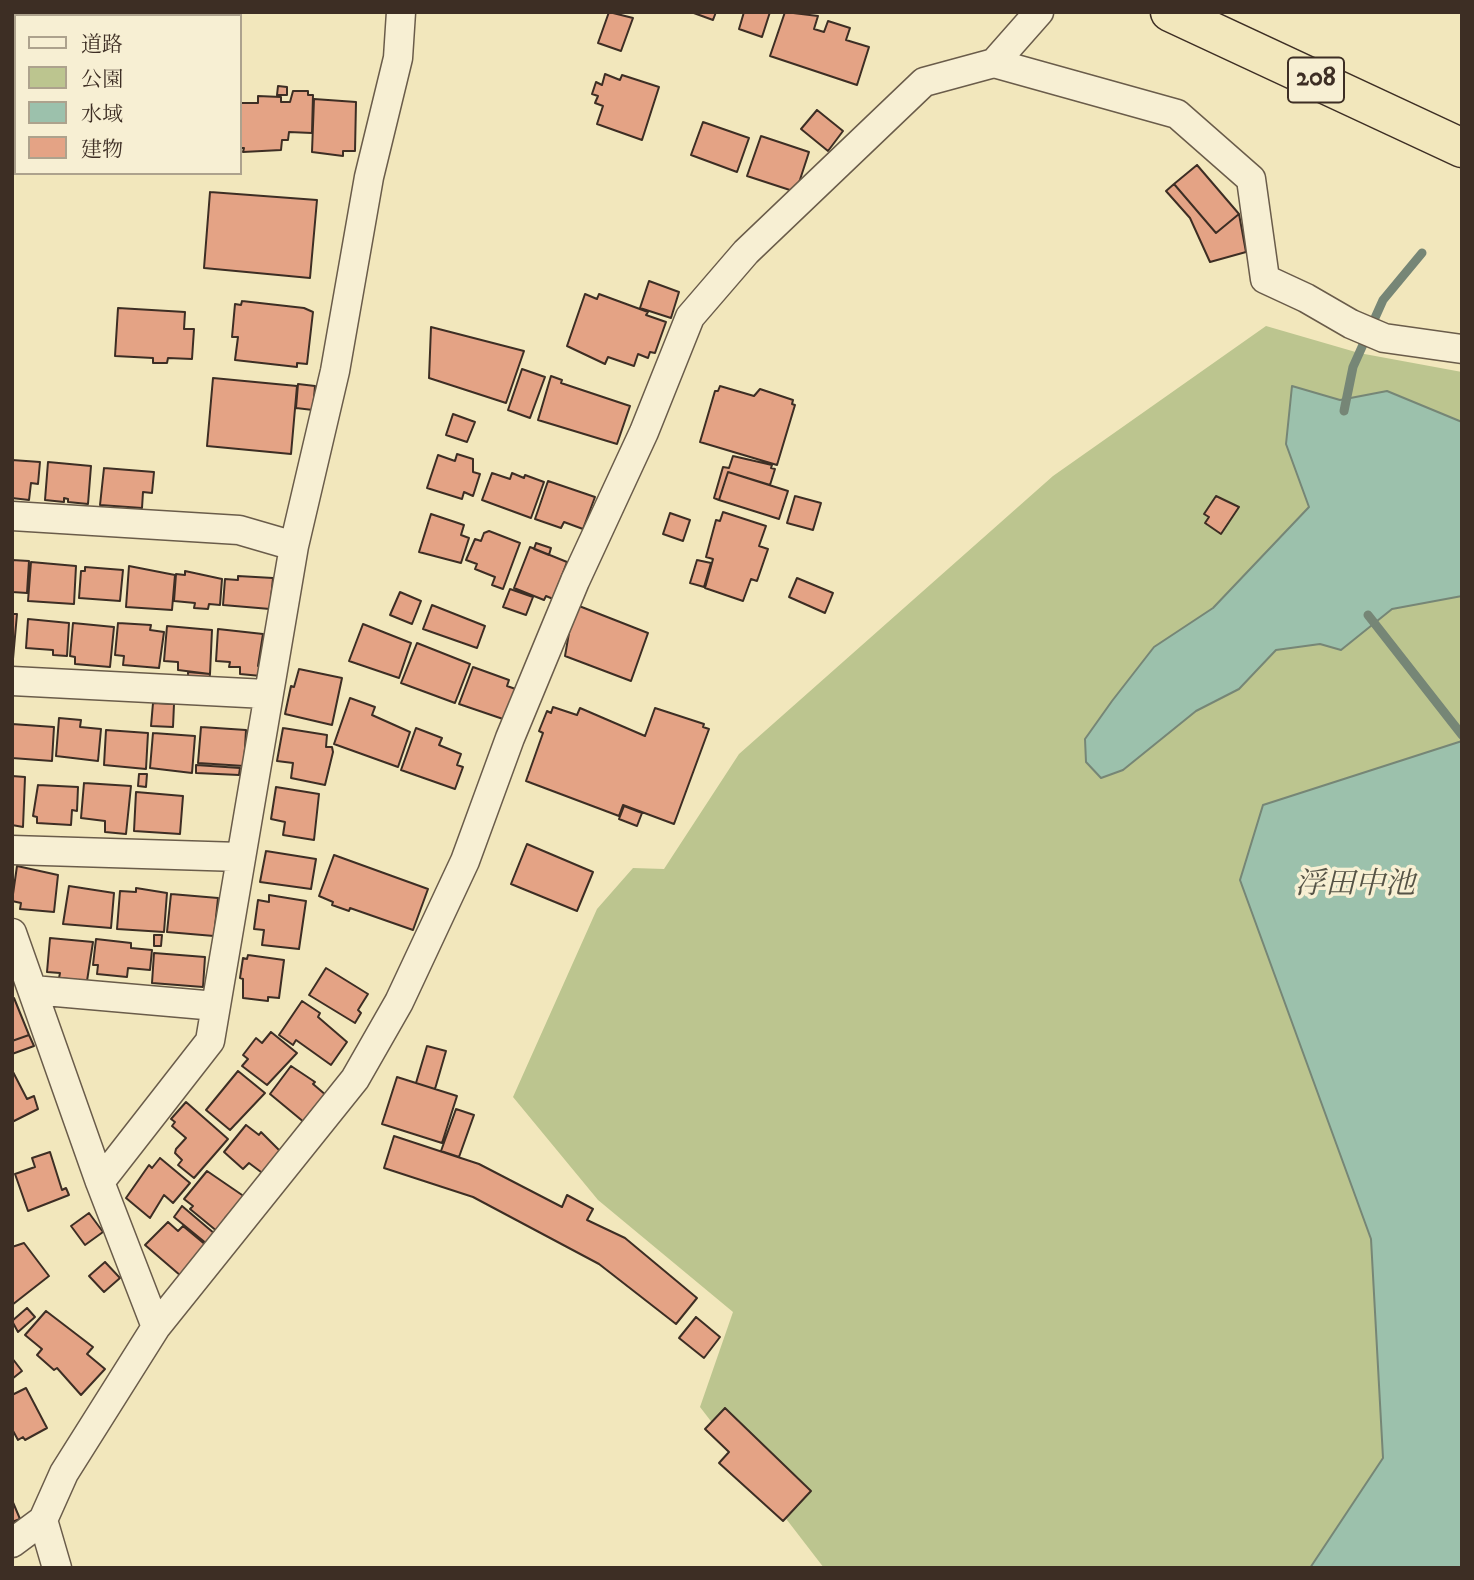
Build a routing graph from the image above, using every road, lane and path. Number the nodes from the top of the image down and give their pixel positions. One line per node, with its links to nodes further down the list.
1 (401, 12): 8 (street)
2 (1039, 12): 4 (street)
3 (1170, 12): 5 (highway, 208)
4 (994, 63): 6 (street); 17 (street)
5 (1462, 148)
6 (1462, 349)
7 (12, 516): 8 (street)
8 (294, 546): 10 (street)
9 (12, 681): 10 (street)
10 (266, 694): 12 (street)
11 (12, 850): 12 (street)
12 (240, 857): 15 (street)
13 (12, 933): 14 (street)
14 (24, 979): 15 (street); 16 (street)
15 (216, 1006): 16 (street)
16 (100, 1182): 17 (street)
17 (156, 1327): 18 (street)
18 (43, 1520): 19 (street); 20 (street)
19 (12, 1543)
20 (57, 1568)

